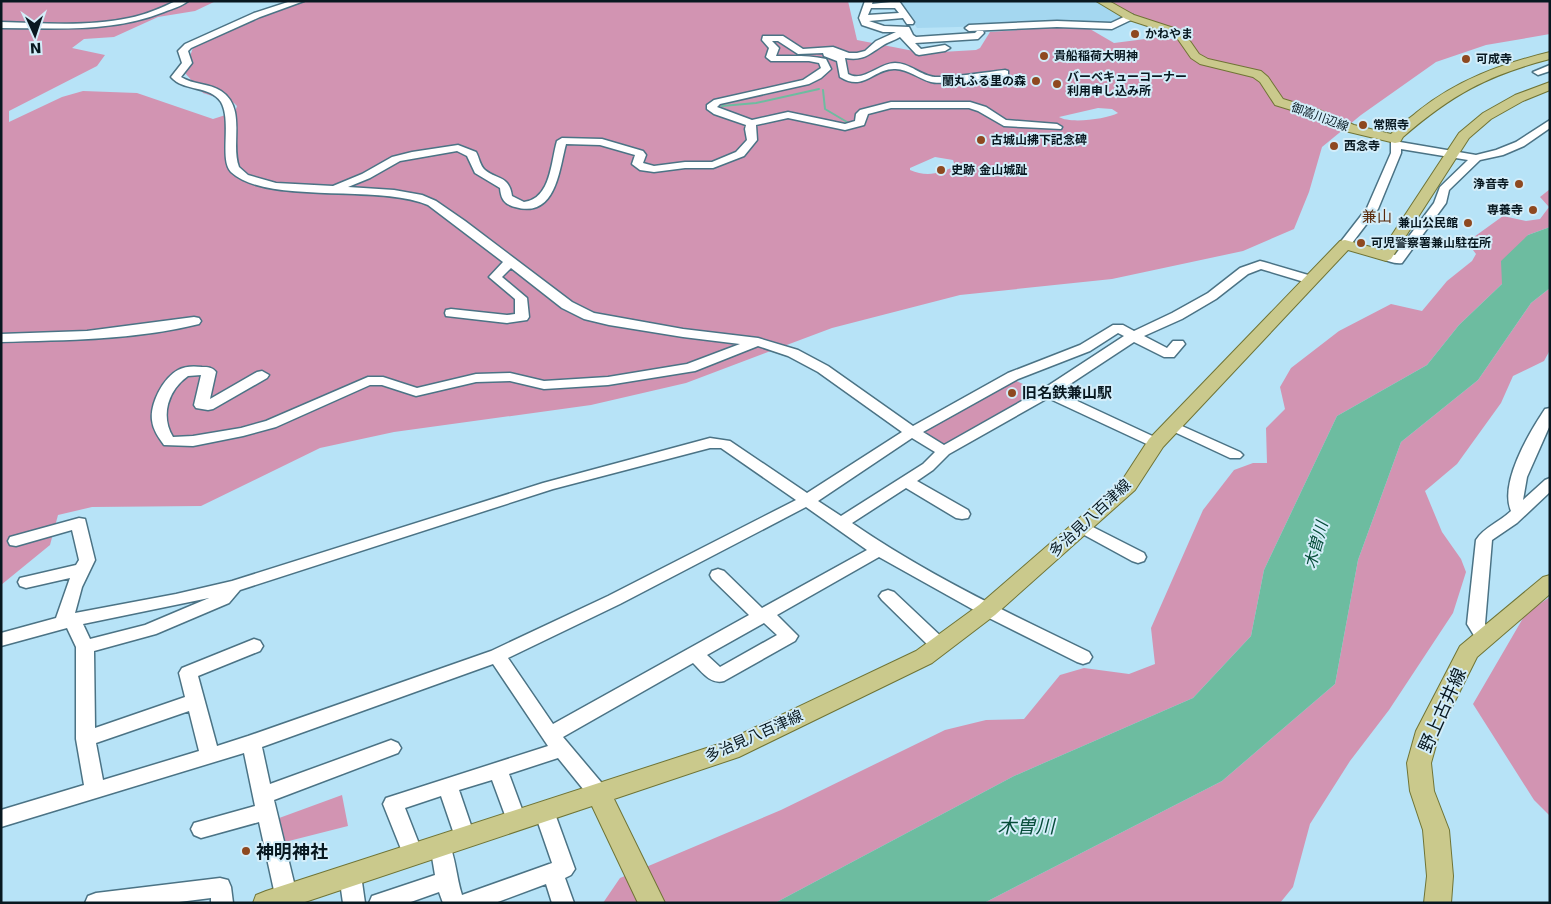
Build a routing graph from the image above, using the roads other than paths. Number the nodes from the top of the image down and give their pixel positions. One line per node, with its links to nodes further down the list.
1 (184, 1): 8 (street)
2 (300, 1): 24 (street)
3 (1101, 1): 7 (main road, 御嵩川辺線)
4 (871, 4): 5 (street); 6 (street)
5 (865, 17): 6 (street); 6 (street)
6 (903, 17): 10 (street); 11 (street); 12 (street)
7 (1130, 17): 9 (street); 21 (main road, 御嵩川辺線)
8 (1, 25)
9 (944, 28)
10 (980, 33)
11 (944, 48)
12 (822, 50): 16 (street); 18 (street)
13 (1550, 55): 21 (main road)
14 (1550, 68): 15 (street)
15 (1538, 72)
16 (1005, 73)
17 (1550, 86): 22 (main road)
18 (752, 123): 20 (street); 24 (street)
19 (1550, 123): 23 (street)
20 (1057, 127)
21 (1396, 142): 22 (street); 25 (street)
22 (1453, 153): 23 (street); 26 (main road)
23 (1476, 158): 26 (street)
24 (332, 190): 27 (street)
25 (1345, 244): 26 (main road); 28 (main road, 多治見八百津線)
26 (1386, 256)
27 (510, 261): 29 (street); 33 (street)
28 (1311, 280): 31 (street); 38 (main road, 多治見八百津線)
29 (451, 313)
30 (194, 321): 32 (street)
31 (1134, 336): 34 (street); 36 (street); 39 (street)
32 (1, 338)
33 (758, 342): 35 (street); 39 (street)
34 (1178, 344)
35 (262, 375)
36 (1048, 392): 40 (street); 41 (street)
37 (1550, 412): 46 (street)
38 (1173, 426): 40 (main road, 多治見八百津線); 42 (street)
39 (912, 432): 41 (street); 45 (street)
40 (1156, 444): 49 (main road, 多治見八百津線)
41 (944, 451): 43 (street)
42 (1235, 455)
43 (906, 482): 47 (street); 48 (street)
44 (1550, 483): 46 (street)
45 (808, 500): 48 (street); 57 (street); 68 (street)
46 (1519, 511): 62 (street)
47 (962, 514)
48 (841, 523): 51 (street)
49 (1083, 527): 52 (street); 59 (main road, 多治見八百津線)
50 (16, 541): 53 (street)
51 (879, 550): 59 (street); 60 (street)
52 (1138, 557)
53 (83, 569): 55 (street); 61 (street)
54 (718, 575): 60 (street)
55 (26, 582)
56 (1550, 582): 62 (main road, 野上古井線)
57 (234, 586): 61 (street); 64 (street)
58 (888, 596): 66 (street)
59 (986, 610): 66 (main road, 多治見八百津線); 69 (street)
60 (763, 615): 67 (street); 67 (street)
61 (68, 621): 63 (street); 64 (street)
62 (1484, 637): 100 (main road, 野上古井線)
63 (1, 640)
64 (85, 646): 71 (street)
65 (254, 646): 70 (street)
66 (940, 646): 79 (main road, 多治見八百津線)
67 (694, 654): 72 (street)
68 (497, 656): 72 (street); 73 (street)
69 (1083, 657)
70 (195, 701): 71 (street); 75 (street)
71 (86, 739): 78 (street)
72 (555, 742): 76 (street); 79 (street)
73 (251, 743): 75 (street); 80 (street)
74 (391, 748): 80 (street)
75 (210, 756): 78 (street)
76 (498, 770): 77 (street); 83 (street)
77 (448, 786): 85 (street); 87 (street)
78 (94, 790): 82 (street)
79 (599, 794): 81 (main road, 多治見八百津線); 99 (main road)
80 (264, 804): 84 (street); 91 (street)
81 (544, 811): 83 (main road, 多治見八百津線); 88 (street)
82 (1, 819)
83 (516, 820): 85 (main road, 多治見八百津線)
84 (201, 829)
85 (465, 837): 86 (main road, 多治見八百津線)
86 (440, 846): 87 (main road, 多治見八百津線); 90 (street)
87 (413, 854): 89 (main road, 多治見八百津線)
88 (553, 872): 97 (street); 98 (street)
89 (350, 875): 91 (main road, 多治見八百津線); 94 (street)
90 (446, 880): 95 (street); 96 (street)
91 (290, 898)
92 (96, 903): 93 (street)
93 (222, 903)
94 (354, 903)
95 (380, 903)
96 (454, 903)
97 (467, 903)
98 (563, 903)
99 (652, 903)
100 (1437, 903)

